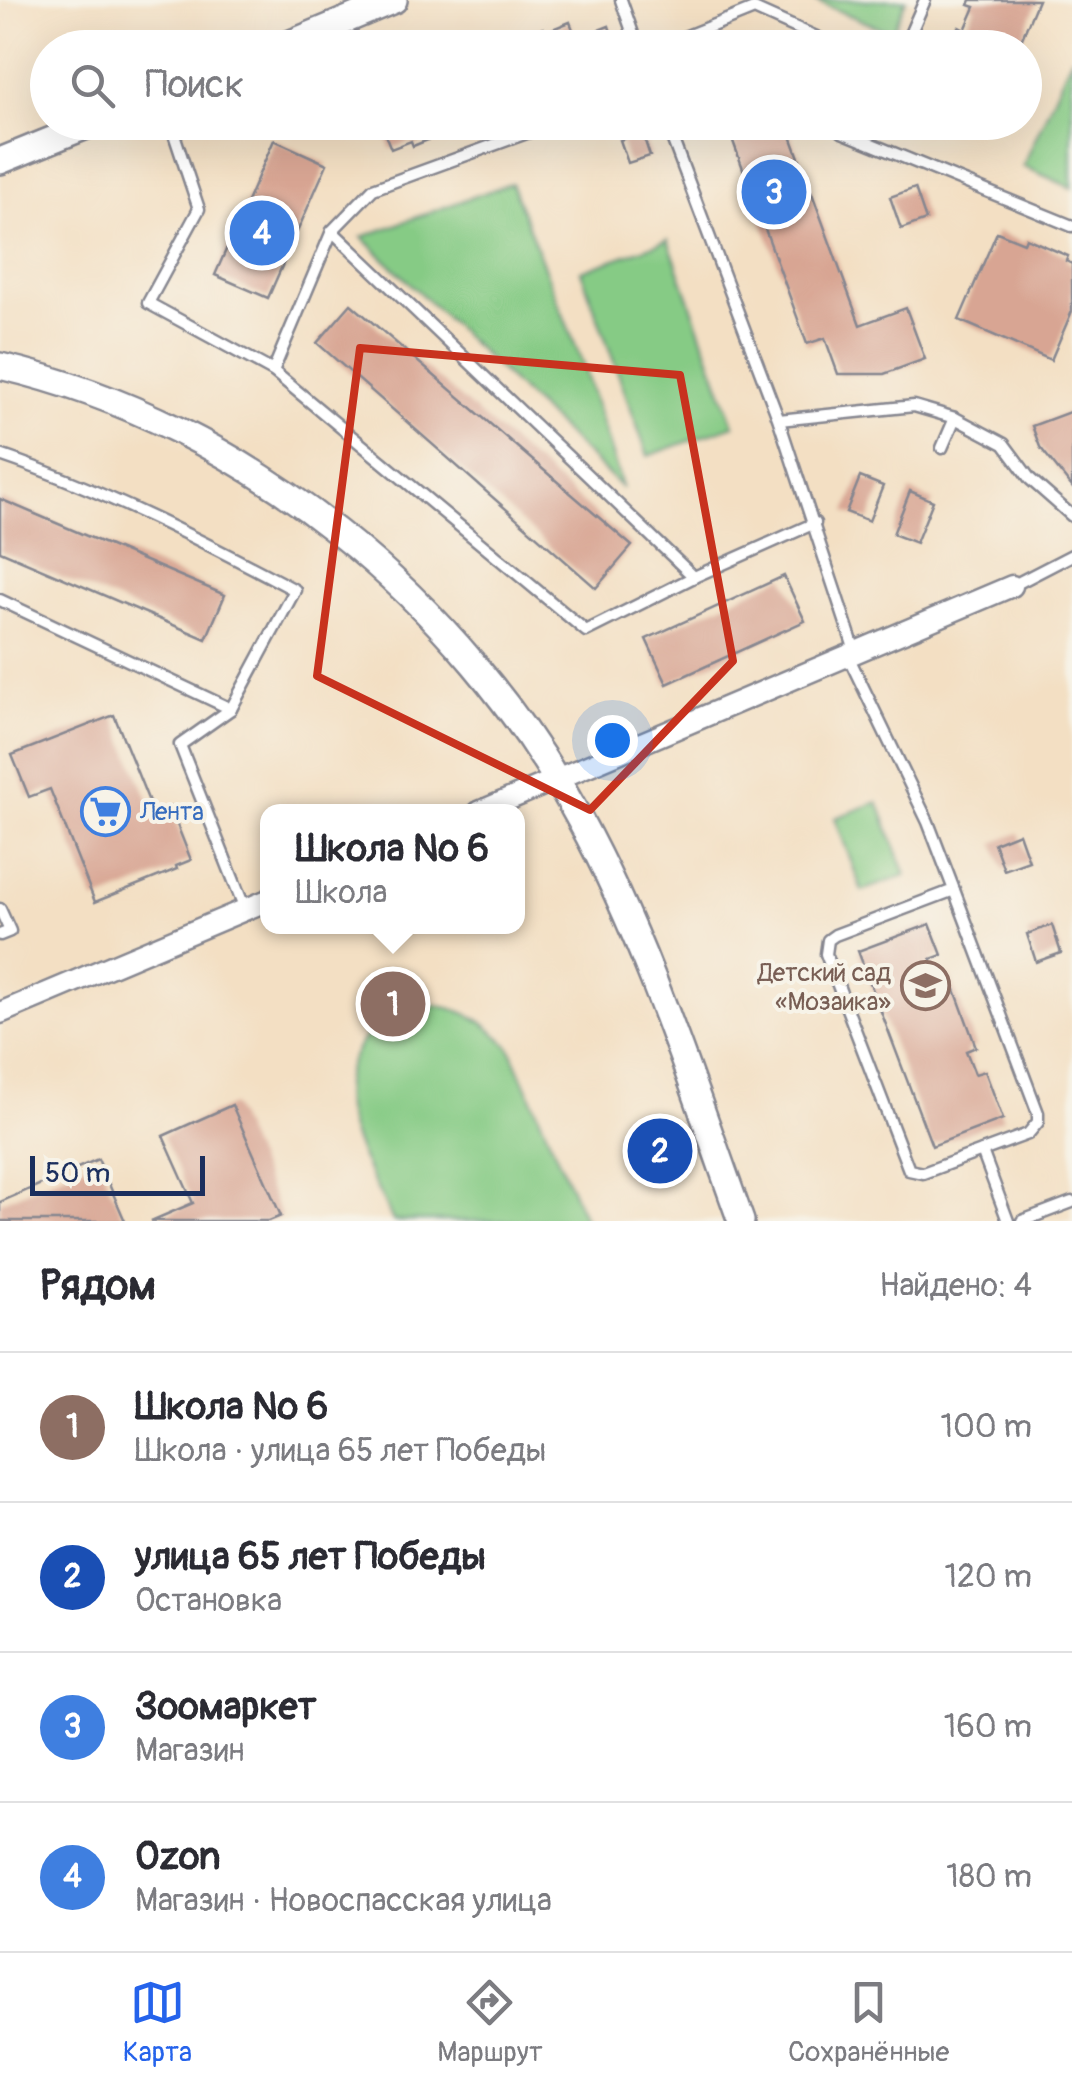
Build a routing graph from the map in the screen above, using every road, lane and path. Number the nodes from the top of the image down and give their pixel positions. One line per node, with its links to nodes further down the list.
1 (394, 0): 4 (street)
2 (621, 0): 5 (lane)
3 (924, 0): 8 (lane)
4 (322, 30)
5 (632, 30)
6 (703, 30): 7 (lane)
7 (799, 30)
8 (912, 30)
9 (52, 140): 14 (street)
10 (176, 140): 18 (lane)
11 (508, 140): 16 (lane)
12 (673, 140): 20 (lane)
13 (862, 140): 15 (lane)
14 (0, 161)
15 (1072, 226)
16 (332, 231): 18 (lane); 26 (lane)
17 (0, 366): 31 (street)
18 (273, 370): 26 (lane)
19 (955, 418): 20 (lane); 21 (lane); 23 (lane)
20 (779, 420): 24 (lane)
21 (942, 448)
22 (0, 455): 30 (lane)
23 (1072, 516)
24 (816, 523): 26 (lane); 29 (lane)
25 (1072, 555): 27 (lane)
26 (694, 577)
27 (1012, 586): 29 (street)
28 (0, 600): 30 (lane)
29 (851, 652): 31 (street); 33 (lane)
30 (231, 709): 36 (lane)
31 (556, 778): 32 (street); 41 (street)
32 (497, 804)
33 (954, 890): 39 (lane); 39 (lane)
34 (260, 903): 36 (street)
35 (0, 909): 37 (lane)
36 (245, 910): 38 (street)
37 (0, 935)
38 (0, 1013)
39 (982, 1151): 42 (lane)
40 (1072, 1202): 43 (lane)
41 (741, 1221)
42 (1008, 1221)
43 (1022, 1221)

